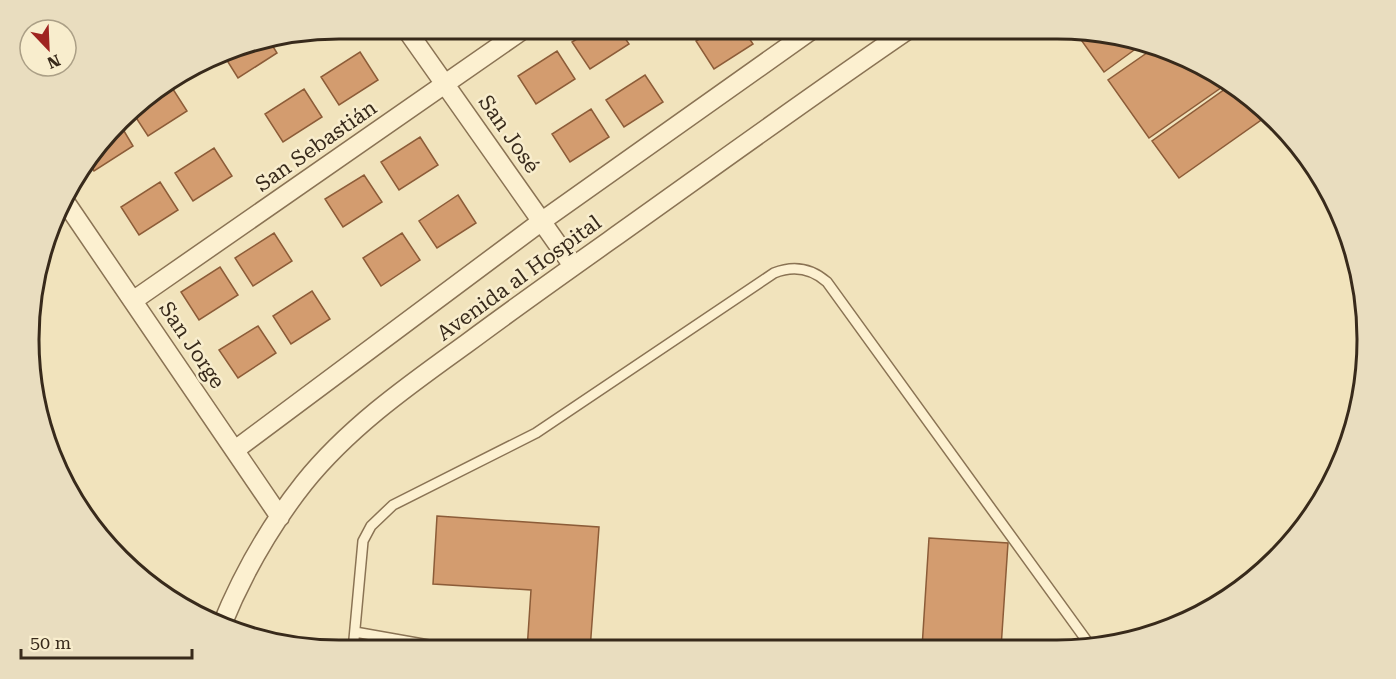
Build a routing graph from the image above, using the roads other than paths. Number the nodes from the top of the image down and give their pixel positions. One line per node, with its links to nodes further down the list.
1 (414, 39): 5 (street, San José)
2 (508, 39): 5 (street, San Sebastián)
3 (798, 39): 7 (street)
4 (882, 39): 8 (street, Avenida al Hospital)
5 (445, 83): 7 (street, San José); 9 (street, San Sebastián)
6 (70, 208): 9 (street, San Jorge)
7 (542, 221): 8 (street, San José); 10 (street)
8 (573, 266): 11 (street, Avenida al Hospital)
9 (134, 300): 10 (street, San Jorge)
10 (235, 450): 11 (street, San Jorge)
11 (280, 517): 12 (street, Avenida al Hospital)
12 (226, 617)
13 (355, 632): 14 (lane); 15 (lane); 16 (lane)
14 (1085, 638)
15 (354, 640)
16 (400, 640)

